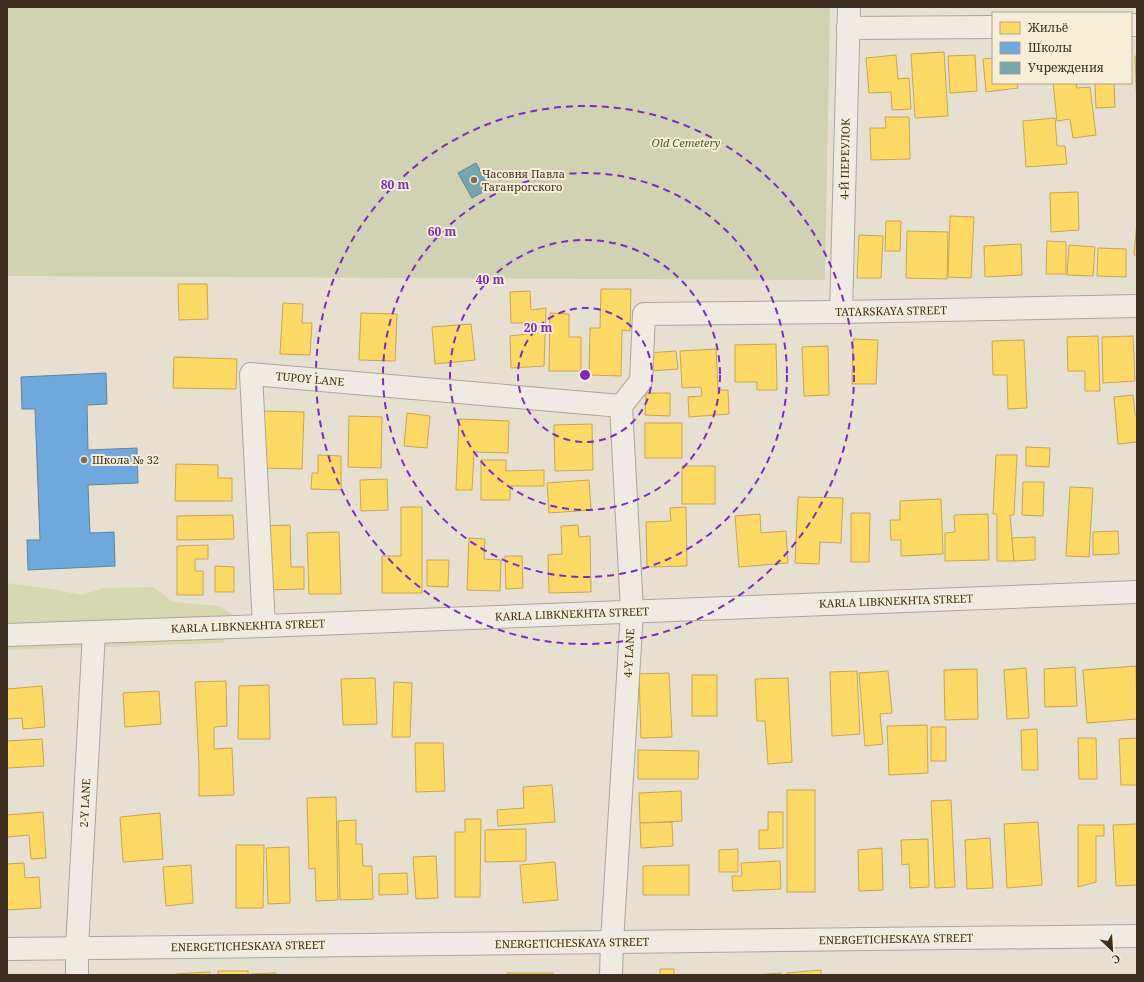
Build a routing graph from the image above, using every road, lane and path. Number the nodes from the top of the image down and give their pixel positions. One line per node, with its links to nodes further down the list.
1 (849, 7): 3 (street, 4-Й ПЕРЕУЛОК)
2 (992, 27): 3 (street)
3 (848, 28): 5 (street, 4-Й ПЕРЕУЛОК)
4 (1137, 306): 5 (street, TATARSKAYA STREET)
5 (841, 312): 6 (street, TATARSKAYA STREET)
6 (621, 406): 8 (street, 4-Y LANE); 9 (street, TUPOY LANE)
7 (1137, 592): 8 (street, KARLA LIBKNEKHTA STREET)
8 (632, 611): 9 (street, KARLA LIBKNEKHTA STREET); 13 (street, 4-Y LANE)
9 (264, 626): 10 (street, KARLA LIBKNEKHTA STREET)
10 (94, 632): 11 (street, KARLA LIBKNEKHTA STREET); 14 (street, 2-Y LANE)
11 (7, 635)
12 (1137, 936): 13 (street, ENERGETICHESKAYA STREET)
13 (612, 942): 14 (street, ENERGETICHESKAYA STREET); 17 (street, 4-Y LANE)
14 (77, 948): 15 (street, ENERGETICHESKAYA STREET); 16 (street, 2-Y LANE)
15 (7, 949)
16 (77, 975)
17 (611, 975)

